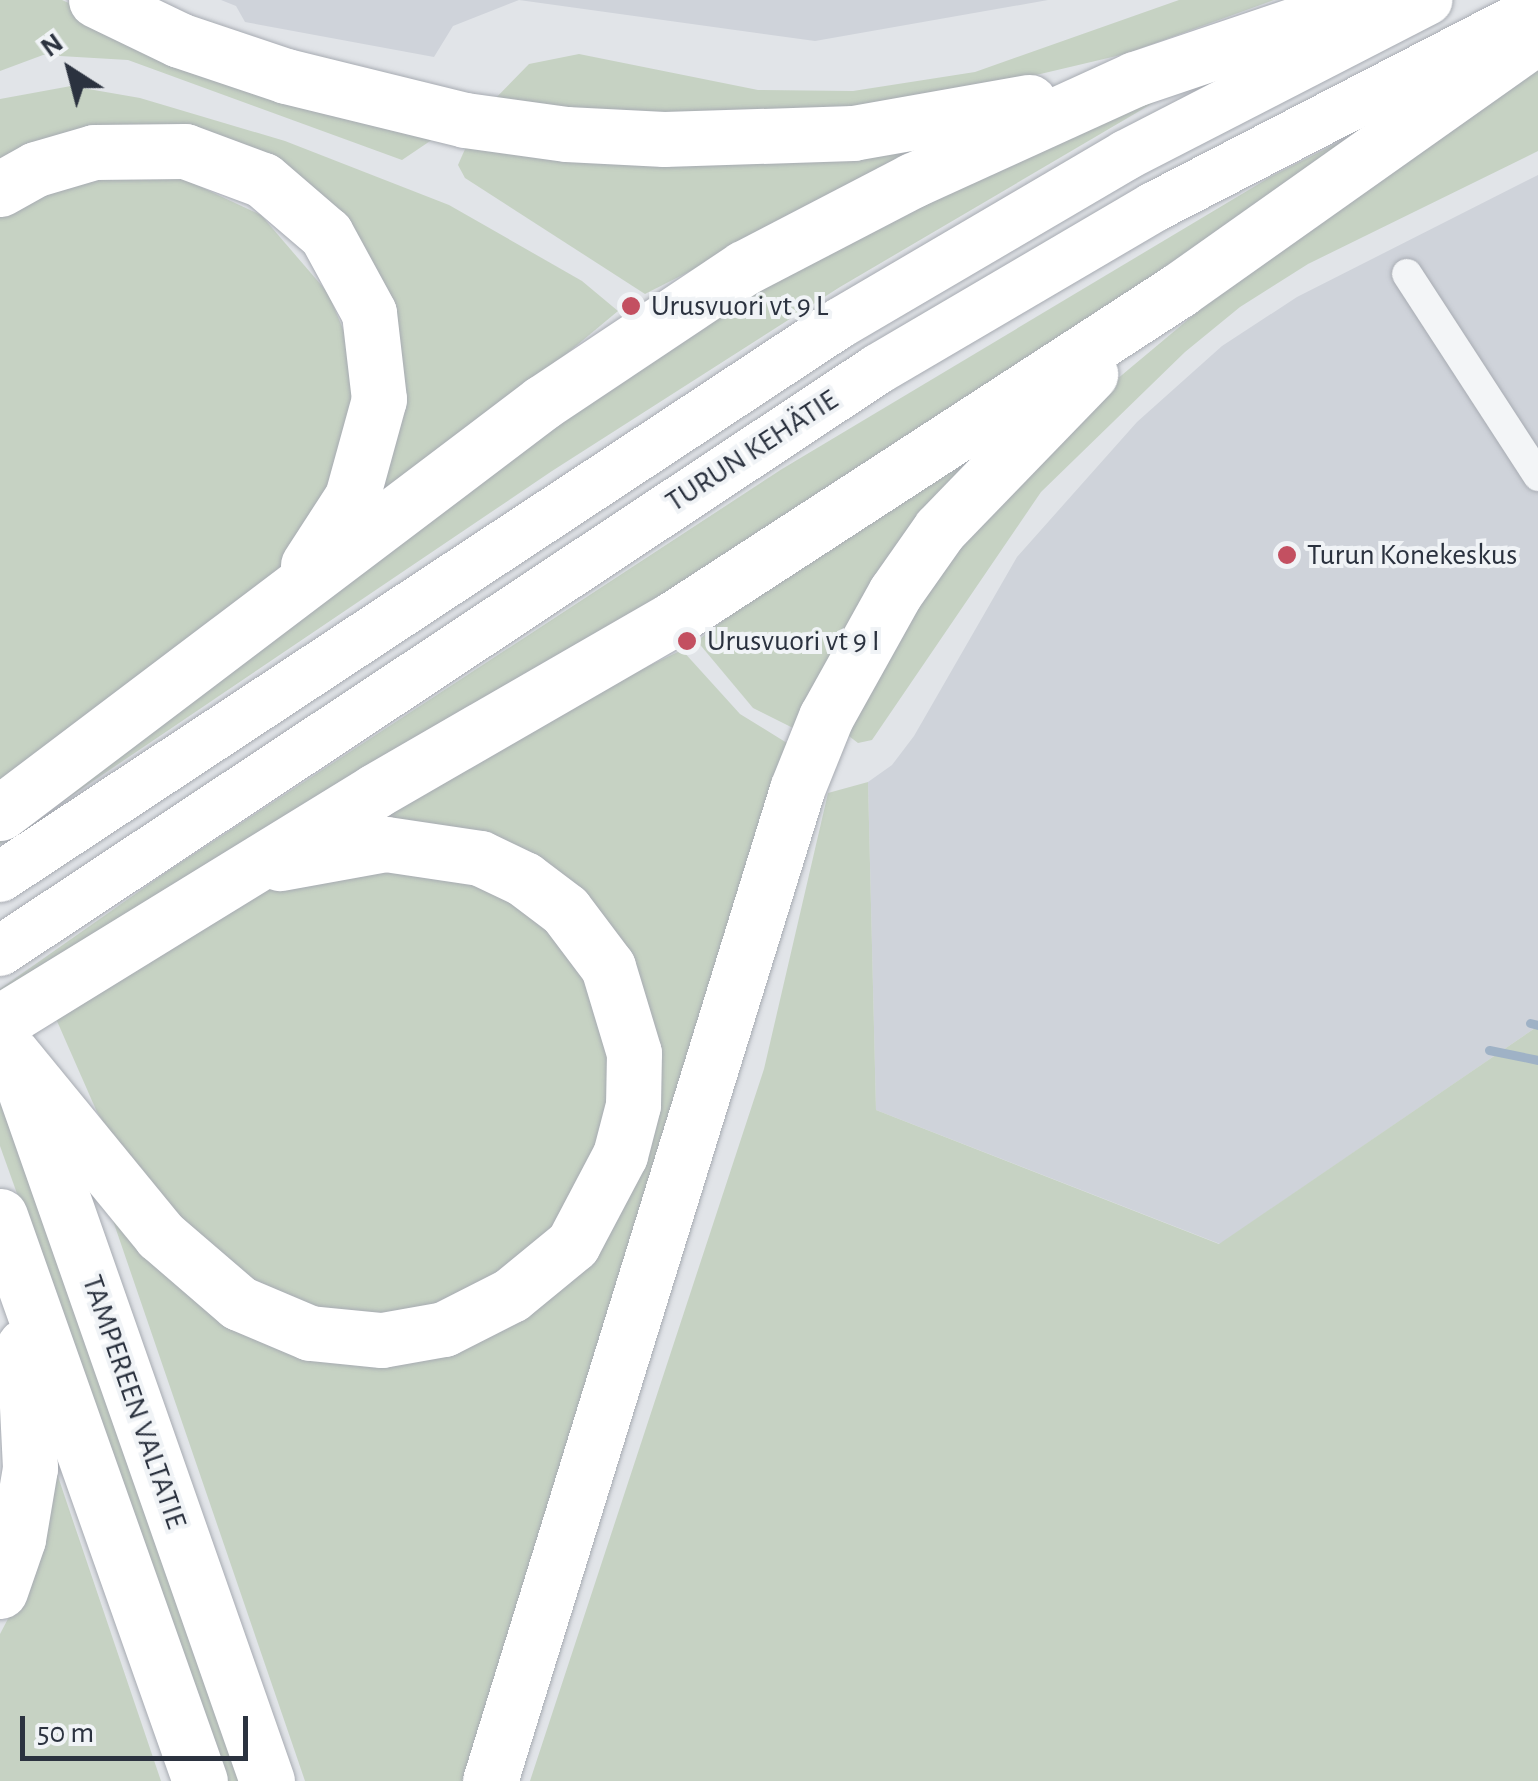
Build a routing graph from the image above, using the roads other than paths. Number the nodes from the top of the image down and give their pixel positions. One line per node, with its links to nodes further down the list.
1 (96, 0): 6 (highway)
2 (1368, 0): 6 (highway)
3 (1428, 0): 14 (highway, TURUN KEHÄTIE)
4 (1538, 9): 15 (highway, TURUN KEHÄTIE)
5 (1538, 36): 9 (highway)
6 (1135, 79): 11 (highway)
7 (0, 189): 11 (highway)
8 (1407, 274): 10 (street)
9 (1178, 290): 13 (highway); 21 (highway)
10 (1538, 476)
11 (278, 603): 12 (highway)
12 (0, 813)
13 (242, 872): 16 (highway); 16 (highway)
14 (0, 877)
15 (0, 950)
16 (4, 1033): 20 (highway, TAMPEREEN VALTATIE)
17 (6, 1233): 18 (highway); 19 (highway, TAMPEREEN VALTATIE)
18 (0, 1591)
19 (200, 1781)
20 (268, 1781)
21 (490, 1781)

